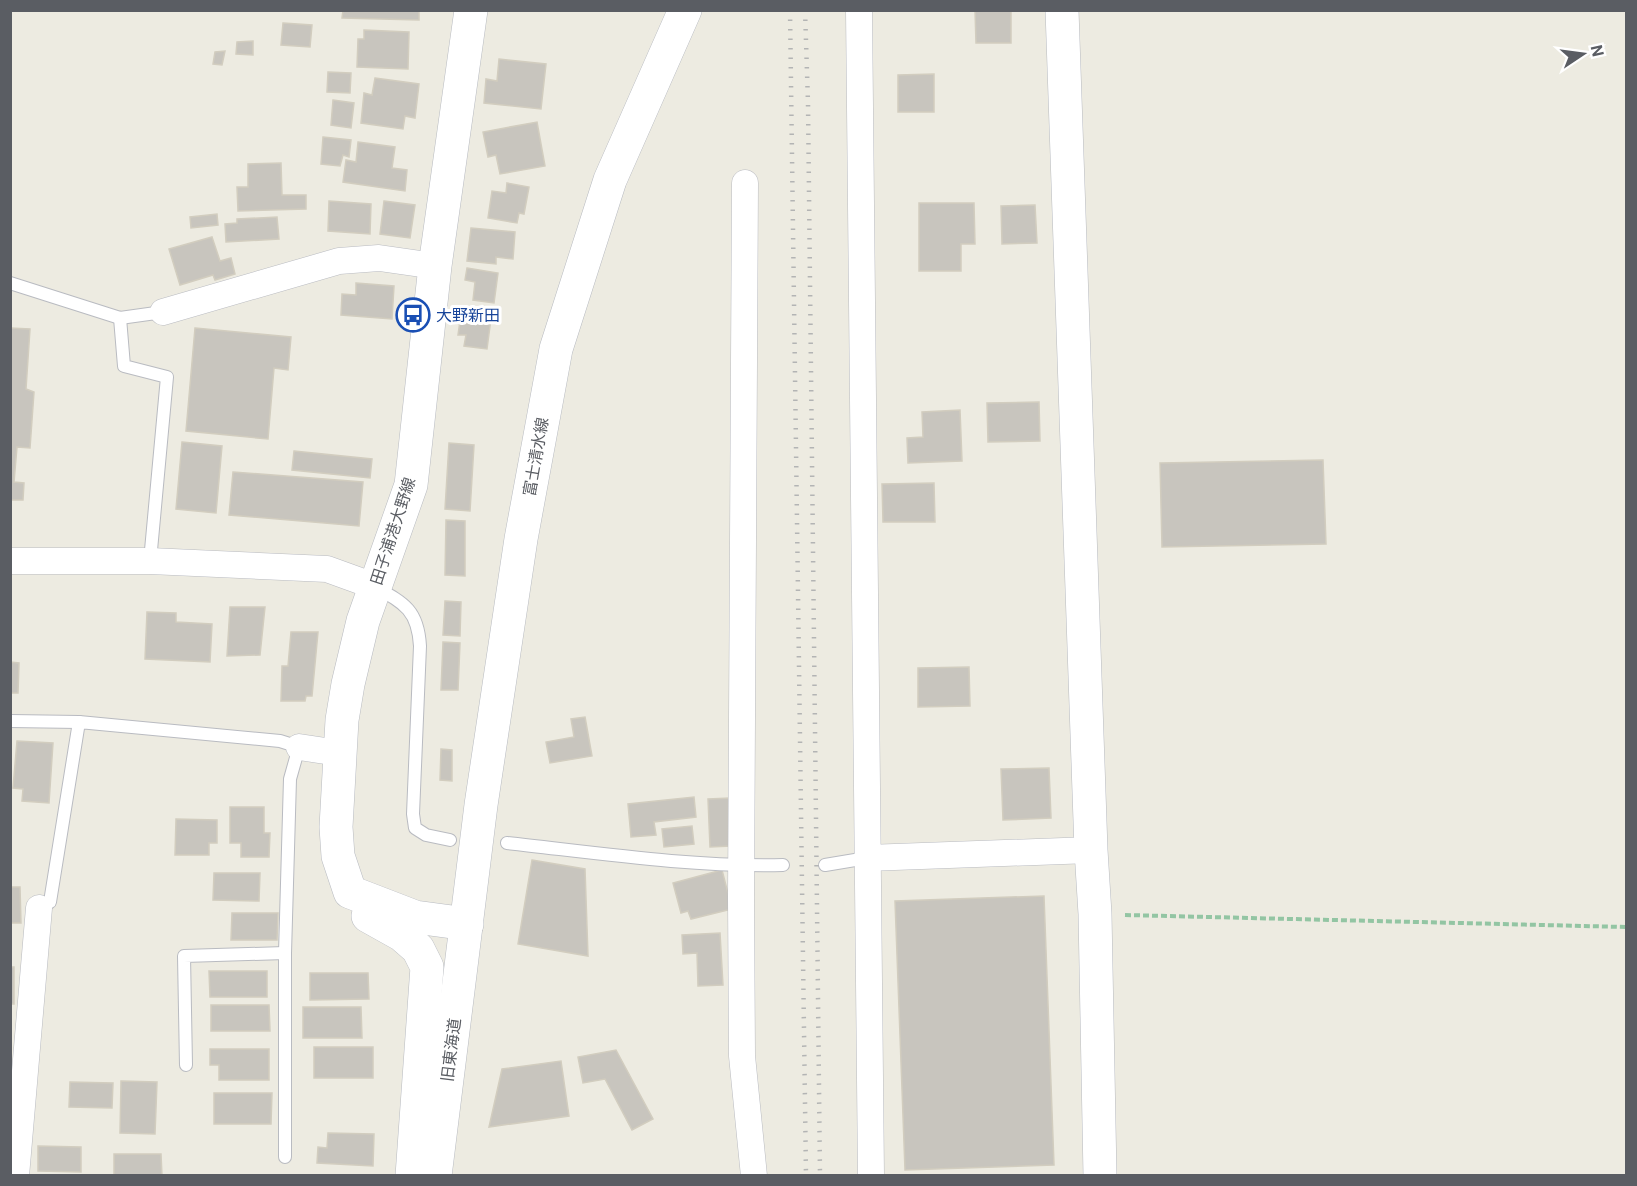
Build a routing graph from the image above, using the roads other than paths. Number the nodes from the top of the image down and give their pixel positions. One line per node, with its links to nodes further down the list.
1 (471, 10): 6 (main road, 田子浦港大野線)
2 (859, 10): 20 (street)
3 (1062, 10): 19 (main road)
4 (683, 15): 26 (main road, 富士清水線)
5 (746, 183): 23 (street)
6 (435, 266): 8 (street); 12 (main road, 田子浦港大野線)
7 (10, 283): 9 (lane)
8 (164, 312): 9 (lane)
9 (120, 318): 11 (lane)
10 (10, 561): 11 (street)
11 (150, 561): 12 (street)
12 (374, 586): 16 (main road, 田子浦港大野線); 17 (lane)
13 (10, 722): 14 (lane)
14 (79, 722): 15 (lane); 25 (lane)
15 (299, 747): 16 (street); 27 (lane)
16 (339, 753): 24 (main road, 田子浦港大野線)
17 (450, 840)
18 (507, 843): 23 (lane)
19 (1091, 850): 20 (street); 35 (main road)
20 (867, 858): 22 (lane); 34 (street)
21 (783, 865): 23 (lane)
22 (825, 865)
23 (741, 866): 33 (street)
24 (350, 892): 26 (main road); 31 (main road, 田子浦港大野線)
25 (39, 908): 30 (street)
26 (467, 924): 32 (main road, 旧東海道)
27 (285, 953): 28 (lane); 29 (lane)
28 (186, 1065)
29 (285, 1157)
30 (16, 1176)
31 (412, 1176)
32 (435, 1176)
33 (754, 1176)
34 (871, 1176)
35 (1100, 1176)

